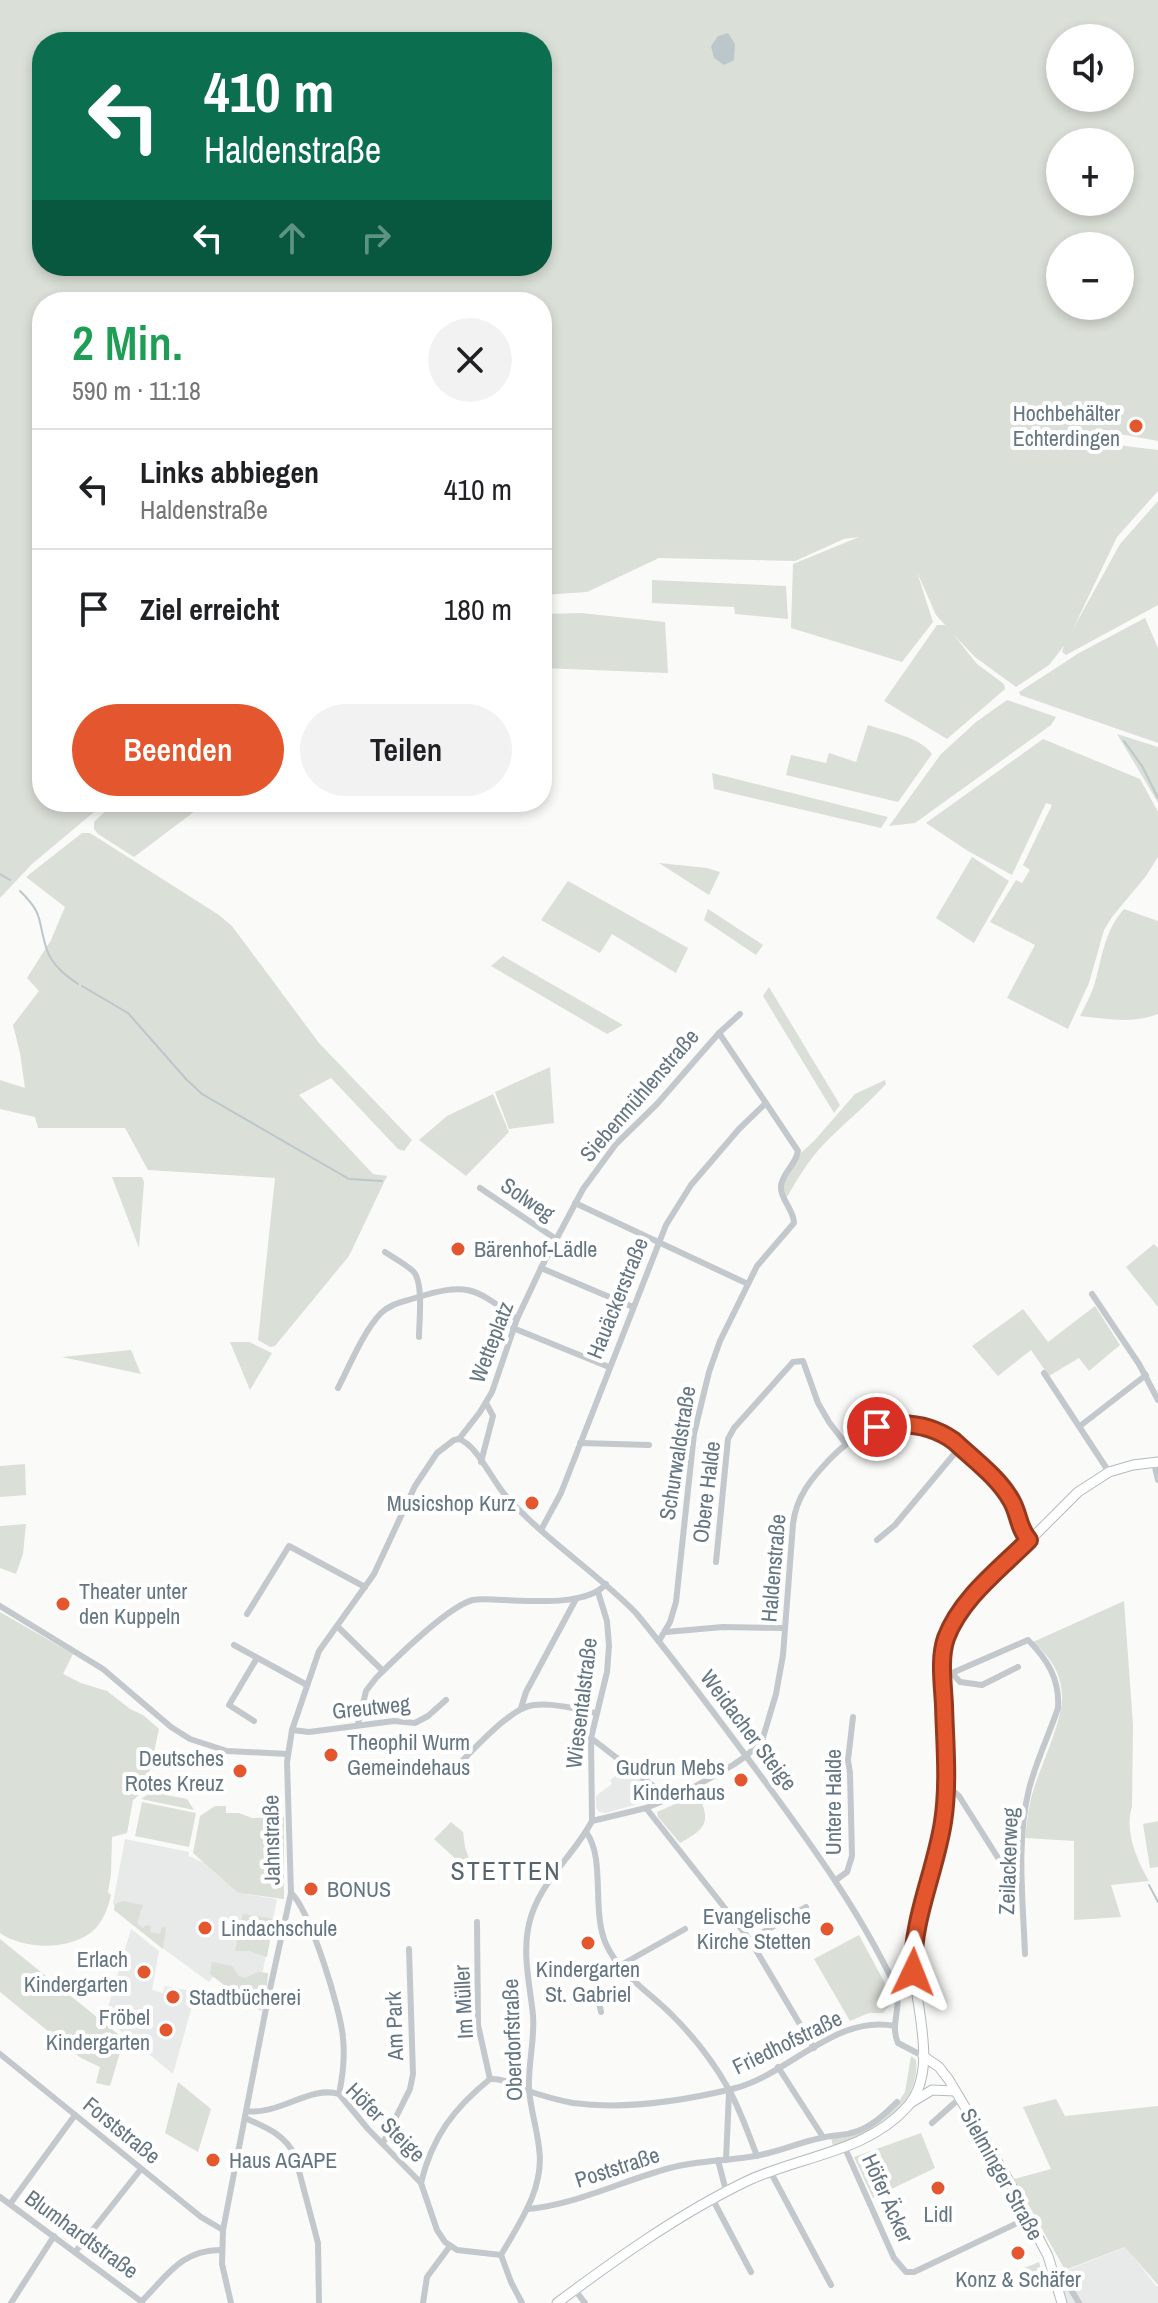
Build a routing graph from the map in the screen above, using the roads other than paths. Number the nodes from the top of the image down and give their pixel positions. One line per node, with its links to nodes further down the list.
1 (740, 1014): 2 (street, Siebenmühlenstraße)
2 (719, 1033): 3 (street); 5 (street, Siebenmühlenstraße)
3 (766, 1103): 7 (street, Hauäckerstraße); 10 (street, Schurwaldstraße)
4 (480, 1188): 6 (street, Solweg)
5 (575, 1203): 6 (street, Siebenmühlenstraße); 7 (street)
6 (556, 1239): 9 (street, Siebenmühlenstraße)
7 (658, 1242): 10 (street); 14 (street, Hauäckerstraße)
8 (385, 1252): 13 (street)
9 (541, 1268): 11 (street, Siebenmühlenstraße); 14 (street)
10 (748, 1284): 46 (street, Schurwaldstraße)
11 (529, 1292): 15 (street, Wetteplatz)
12 (1092, 1294): 20 (street)
13 (419, 1297): 15 (street); 17 (street); 21 (street)
14 (633, 1307): 18 (street, Hauäckerstraße)
15 (517, 1319): 16 (street, Wetteplatz)
16 (513, 1328): 18 (street); 23 (street, Wetteplatz)
17 (419, 1337)
18 (609, 1367): 26 (street, Hauäckerstraße)
19 (1044, 1373): 24 (street)
20 (1146, 1375): 22 (street); 24 (street)
21 (338, 1388)
22 (1158, 1400)
23 (486, 1403): 25 (street, Wetteplatz); 30 (street, Wetteplatz)
24 (1080, 1426): 32 (street)
25 (459, 1439): 30 (street); 39 (street, Jahnstraße)
26 (580, 1443): 28 (street); 34 (street, Hauäckerstraße)
27 (845, 1443): 29 (street, Haldenstraße); 37 (street, Obere Halde); 45 (street, Haldenstraße)
28 (649, 1445)
29 (960, 1447): 35 (street); 36 (street, Haldenstraße)
30 (481, 1462): 34 (street, Weidacher Steige)
31 (1156, 1463): 32 (street); 33 (street)
32 (1109, 1472): 36 (street)
33 (1158, 1480)
34 (541, 1530): 38 (street, Weidacher Steige)
35 (877, 1540)
36 (1029, 1540): 52 (street)
37 (716, 1562)
38 (606, 1584): 40 (street); 47 (street, Weidacher Steige)
39 (365, 1587): 43 (street); 44 (street, Jahnstraße)
40 (598, 1592): 41 (street); 56 (street, Wiesentalstraße)
41 (576, 1599): 51 (street); 55 (street)
42 (0, 1606): 62 (street)
43 (247, 1614)
44 (337, 1626): 51 (street); 53 (street, Jahnstraße)
45 (785, 1628): 46 (street); 63 (street, Haldenstraße)
46 (666, 1632): 47 (street, Schurwaldstraße)
47 (659, 1641): 63 (street, Weidacher Steige)
48 (234, 1645): 49 (street)
49 (257, 1658): 53 (street); 58 (street)
50 (1018, 1667): 52 (street)
51 (383, 1671): 59 (street)
52 (947, 1673): 65 (street); 71 (street, Zeilackerweg)
53 (307, 1685): 60 (street, Jahnstraße)
54 (446, 1700): 59 (street, Greutweg)
55 (521, 1708): 56 (street); 64 (street)
56 (596, 1713): 61 (street, Wiesentalstraße)
57 (853, 1717): 70 (street, Untere Halde)
58 (254, 1721)
59 (358, 1724): 60 (street, Greutweg)
60 (292, 1730): 62 (street, Jahnstraße)
61 (591, 1738): 66 (street); 68 (street, Wiesentalstraße)
62 (288, 1754): 72 (street, Jahnstraße)
63 (746, 1756): 66 (street); 70 (street, Weidacher Steige)
64 (453, 1770)
65 (945, 1790): 71 (street); 83 (street)
66 (670, 1799): 67 (street)
67 (646, 1808): 68 (street); 76 (street)
68 (592, 1821): 69 (street, Wiesentalstraße)
69 (586, 1832): 79 (street); 88 (street, Oberdorfstraße)
70 (836, 1880): 81 (street, Weidacher Steige)
71 (1022, 1887): 78 (street, Zeilackerweg)
72 (291, 1893): 89 (street); 93 (street, Jahnstraße)
73 (806, 1907): 76 (street)
74 (477, 1922): 86 (street, Im Müller)
75 (685, 1929): 79 (street)
76 (750, 1940): 82 (street)
77 (409, 1949): 98 (street, Am Park)
78 (1025, 1954)
79 (619, 1966): 80 (street); 87 (street)
80 (601, 2012)
81 (895, 2026): 82 (street, Friedhofstraße); 83 (street)
82 (814, 2048): 85 (street, Friedhofstraße)
83 (923, 2056): 90 (street, Sielminger Straße); 92 (street)
84 (2, 2059): 94 (street, Forststraße)
85 (778, 2067): 87 (street, Friedhofstraße); 96 (street)
86 (490, 2079): 88 (street, Friedhofstraße); 106 (street)
87 (729, 2090): 88 (street, Friedhofstraße); 101 (street); 103 (street)
88 (529, 2091): 111 (street, Oberdorfstraße)
89 (339, 2094): 93 (street, Höfer Steige); 98 (street, Höfer Steige)
90 (958, 2094): 92 (street); 95 (street); 112 (street, Sielminger Straße)
91 (897, 2102): 96 (street, Poststraße)
92 (910, 2104): 99 (street)
93 (246, 2114): 113 (street, Jahnstraße); 126 (street)
94 (75, 2115): 104 (street, Forststraße); 110 (street)
95 (932, 2123)
96 (823, 2137): 97 (street, Poststraße)
97 (813, 2140): 100 (street); 101 (street, Poststraße)
98 (383, 2143): 106 (street, Höfer Steige)
99 (844, 2146): 100 (street); 112 (street, Höfer Äcker)
100 (817, 2155): 105 (street)
101 (757, 2156): 103 (street, Poststraße)
102 (718, 2160): 103 (street, Poststraße); 107 (street); 111 (street, Poststraße)
103 (726, 2160)
104 (141, 2169): 113 (street, Forststraße); 117 (street)
105 (770, 2171): 107 (street); 120 (street)
106 (421, 2183): 115 (street, Höfer Steige)
107 (727, 2192): 109 (street)
108 (0, 2197): 110 (street, Blumhardtstraße)
109 (713, 2200): 119 (street); 122 (street)
110 (10, 2204): 114 (street, Blumhardtstraße)
111 (528, 2209): 118 (street, Oberdorfstraße)
112 (1028, 2218): 131 (street, Sielminger Straße)
113 (223, 2230): 116 (street, Jahnstraße)
114 (54, 2236): 117 (street, Blumhardtstraße); 124 (street)
115 (450, 2246): 118 (street); 127 (street)
116 (222, 2250): 123 (street); 125 (street, Jahnstraße)
117 (76, 2251): 123 (street, Blumhardtstraße)
118 (501, 2255): 128 (street)
119 (751, 2272)
120 (831, 2285)
121 (1069, 2286): 132 (street)
122 (575, 2290): 129 (street); 130 (street)
123 (141, 2302)
124 (11, 2303)
125 (231, 2303)
126 (319, 2303)
127 (423, 2303)
128 (522, 2303)
129 (557, 2303)
130 (585, 2303)
131 (1062, 2303)
132 (1079, 2303)

